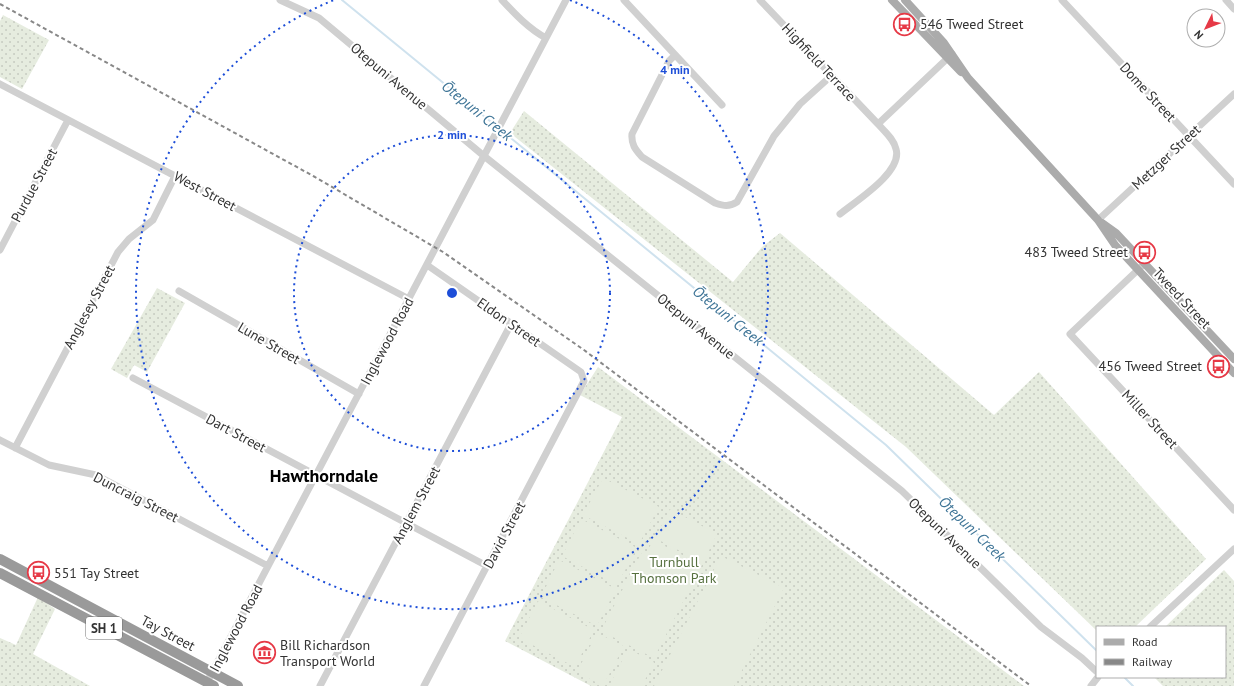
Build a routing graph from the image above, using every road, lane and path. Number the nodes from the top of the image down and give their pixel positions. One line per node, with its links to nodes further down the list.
1 (280, 0): 21 (street, Otepuni Avenue)
2 (502, 0): 11 (street)
3 (566, 0): 11 (street, Inglewood Road)
4 (624, 0): 12 (street)
5 (760, 0): 14 (street, Highfield Terrace)
6 (892, 0): 13 (main road, Tweed Street)
7 (904, 0): 13 (main road, Tweed Street)
8 (1062, 0): 20 (street, Dome Street)
9 (1226, 0): 10 (street)
10 (1234, 9)
11 (546, 38): 21 (street, Inglewood Road)
12 (675, 55): 14 (street); 17 (street)
13 (950, 56): 19 (street); 25 (main road, Tweed Street)
14 (831, 76): 19 (street, Highfield Terrace)
15 (0, 84): 18 (street, West Street)
16 (1234, 94): 20 (street, Metzger Street)
17 (722, 105)
18 (68, 120): 22 (street, West Street); 26 (street, Purdue Street)
19 (878, 124): 24 (street, Highfield Terrace)
20 (1189, 136): 23 (street, Dome Street); 25 (street, Metzger Street)
21 (484, 156): 28 (street, Inglewood Road); 53 (street, Otepuni Avenue)
22 (175, 176): 31 (street, West Street); 39 (street, Anglesey Street)
23 (1234, 184)
24 (840, 214)
25 (1098, 220): 27 (main road, Tweed Street); 29 (main road, Tweed Street)
26 (0, 250)
27 (1145, 264): 29 (street, Miller Street); 33 (main road, Tweed Street)
28 (427, 265): 31 (street, Inglewood Road); 32 (street, Eldon Street)
29 (1138, 270): 34 (main road, Tweed Street); 41 (street, Miller Street)
30 (179, 291): 37 (street, Lune Street)
31 (409, 299): 37 (street, Inglewood Road)
32 (512, 324): 36 (street, Eldon Street); 42 (street, Anglem Street)
33 (1234, 359)
34 (1233, 369)
35 (133, 378): 40 (street, Dart Street)
36 (583, 384): 46 (street, David Street)
37 (359, 394): 40 (street, Inglewood Road)
38 (0, 440): 39 (street, Duncraig Street)
39 (15, 448): 45 (street, Duncraig Street)
40 (316, 476): 42 (street, Dart Street); 45 (street, Inglewood Road)
41 (1234, 510)
42 (406, 524): 46 (street, Dart Street); 58 (street, Anglem Street)
43 (1234, 548): 51 (street)
44 (0, 560): 47 (highway, Tay Street / SH 1)
45 (268, 566): 54 (street, Inglewood Road)
46 (487, 566): 59 (street, David Street)
47 (23, 572): 49 (highway); 50 (highway, Tay Street / SH 1)
48 (0, 573): 49 (highway, Tay Street / SH 1)
49 (18, 583): 52 (highway, Tay Street / SH 1)
50 (117, 621): 52 (highway); 54 (highway, Tay Street / SH 1)
51 (1151, 626)
52 (111, 632): 56 (highway, Tay Street / SH 1)
53 (1096, 671)
54 (212, 672): 56 (street, Inglewood Road); 57 (highway, Tay Street / SH 1)
55 (1097, 678): 60 (street)
56 (211, 684)
57 (238, 686)
58 (320, 686)
59 (424, 686)
60 (1091, 686)

